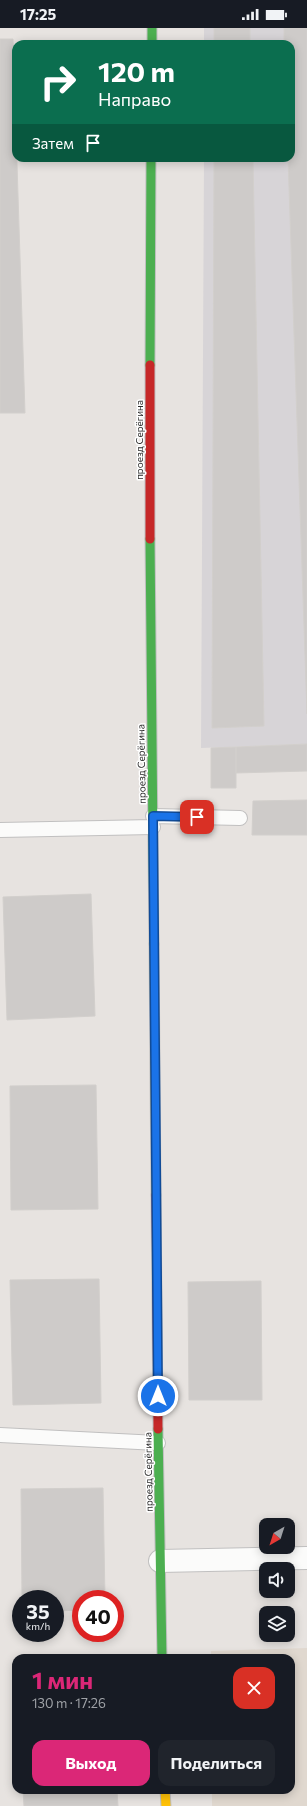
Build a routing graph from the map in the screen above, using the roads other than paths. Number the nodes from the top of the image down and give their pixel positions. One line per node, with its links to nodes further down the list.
1 (152, 28): 2 (street)
2 (152, 40)
3 (151, 162): 5 (street, проезд Серёгина)
4 (240, 818): 5 (lane)
5 (153, 821): 6 (lane); 8 (street, проезд Серёгина)
6 (0, 830)
7 (0, 1435): 8 (lane)
8 (158, 1443): 10 (street, проезд Серёгина)
9 (307, 1558): 10 (street)
10 (160, 1561): 11 (street, проезд Серёгина)
11 (162, 1654)
12 (165, 1794): 13 (street)
13 (166, 1806)

